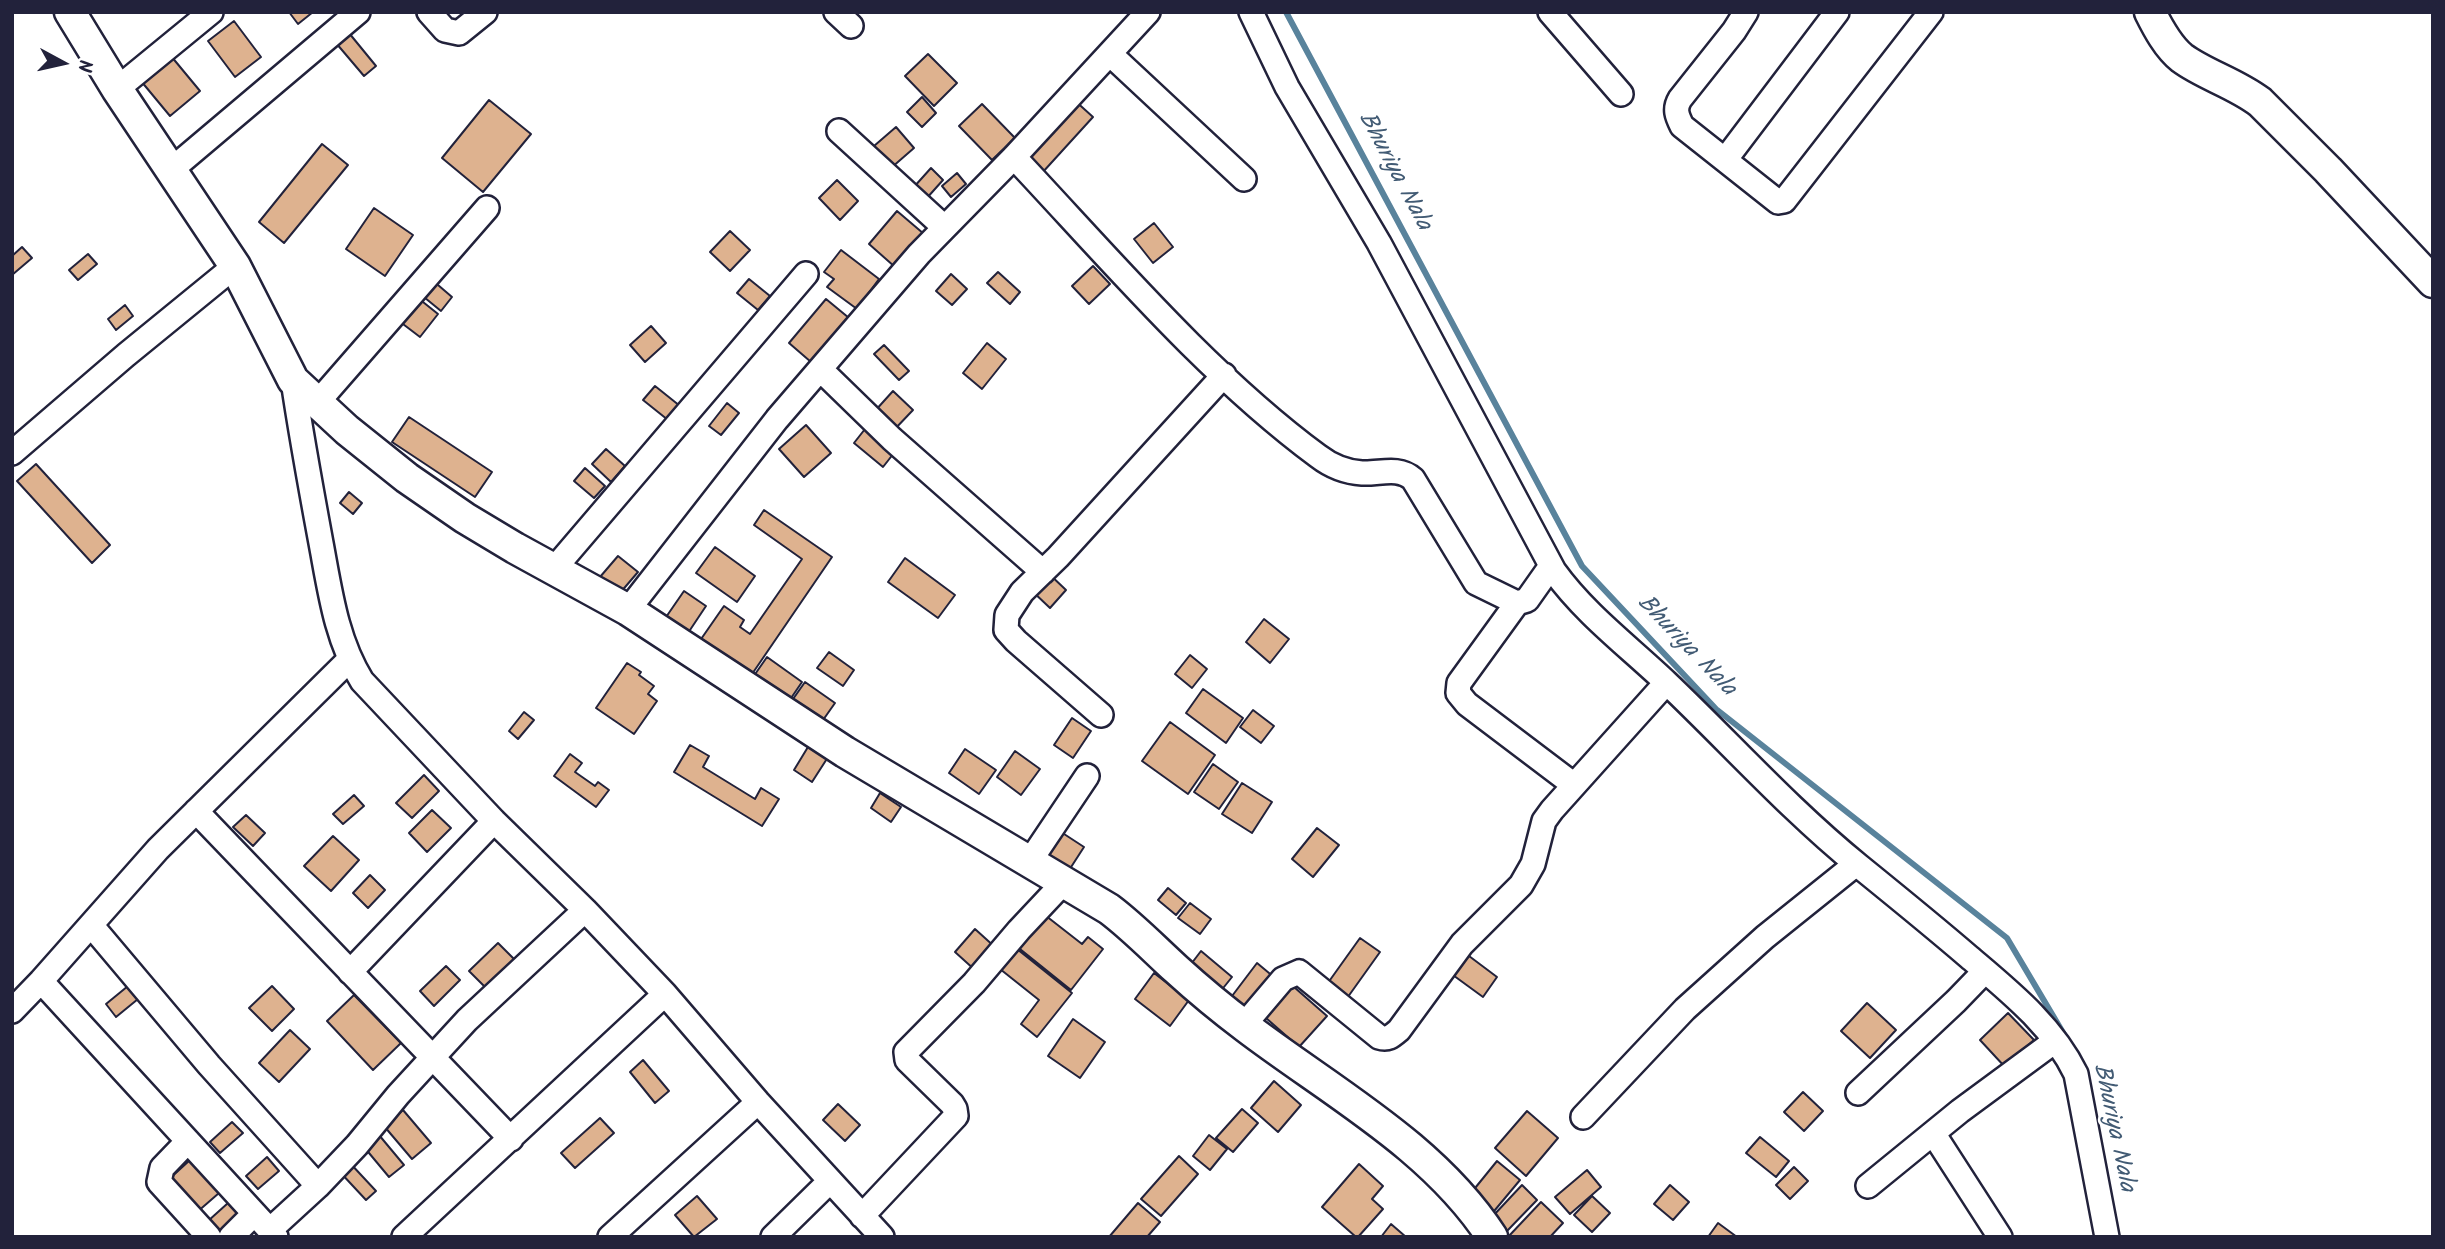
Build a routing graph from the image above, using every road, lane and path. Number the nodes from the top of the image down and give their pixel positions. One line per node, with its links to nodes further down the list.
1 (70, 12): 14 (street)
2 (211, 12): 14 (street)
3 (358, 12): 19 (street)
4 (429, 12): 5 (street)
5 (485, 12)
6 (1148, 12): 13 (street)
7 (1251, 12): 31 (street)
8 (1550, 12): 15 (street)
9 (1746, 12): 18 (street)
10 (1837, 12): 18 (street)
11 (1931, 12): 18 (street)
12 (2150, 12): 25 (street)
13 (1110, 54): 17 (street); 20 (street)
14 (117, 89): 19 (street)
15 (1621, 94)
16 (839, 131): 22 (street)
17 (1014, 157): 22 (street); 27 (street)
18 (1725, 160)
19 (171, 170): 23 (street)
20 (1244, 179)
21 (488, 208): 29 (street)
22 (944, 227): 26 (street)
23 (236, 266): 28 (street); 30 (street)
24 (806, 274): 32 (street)
25 (2433, 282)
26 (820, 369): 33 (street); 35 (street)
27 (1224, 375): 33 (street); 34 (street)
28 (293, 380): 29 (street); 36 (street)
29 (317, 403): 32 (street)
30 (12, 453)
31 (1551, 566): 34 (street); 37 (street)
32 (554, 569): 35 (street)
33 (1043, 572): 38 (street)
34 (1517, 603): 40 (street)
35 (628, 610): 43 (street)
36 (349, 660): 41 (street); 42 (street)
37 (1666, 682): 40 (street); 44 (street)
38 (1101, 715)
39 (1087, 776): 43 (street)
40 (1574, 785): 53 (street)
41 (197, 811): 47 (street); 49 (street)
42 (494, 821): 46 (street); 49 (street)
43 (1030, 861): 45 (street)
44 (1856, 864): 48 (street); 58 (street)
45 (1065, 881): 53 (street); 65 (street)
46 (585, 910): 51 (street); 55 (street)
47 (91, 925): 50 (street); 63 (street)
48 (1985, 971): 54 (street); 56 (street)
49 (350, 972): 55 (street)
50 (41, 981): 52 (street); 61 (street)
51 (665, 994): 57 (street); 60 (street)
52 (12, 1011)
53 (1244, 1025): 73 (street)
54 (2055, 1041): 59 (street); 75 (street)
55 (433, 1056): 60 (street); 63 (street)
56 (1858, 1093)
57 (758, 1102): 62 (street); 70 (street)
58 (1583, 1117)
59 (1933, 1133): 64 (street); 74 (street)
60 (511, 1139): 69 (street)
61 (188, 1141): 66 (street); 67 (street)
62 (830, 1181): 65 (street); 71 (street)
63 (318, 1186): 66 (street)
64 (1868, 1186)
65 (862, 1216): 72 (street)
66 (267, 1227): 68 (street)
67 (209, 1237)
68 (230, 1237)
69 (404, 1237)
70 (610, 1237)
71 (773, 1237)
72 (881, 1237)
73 (1492, 1237)
74 (2000, 1237)
75 (2107, 1237)

